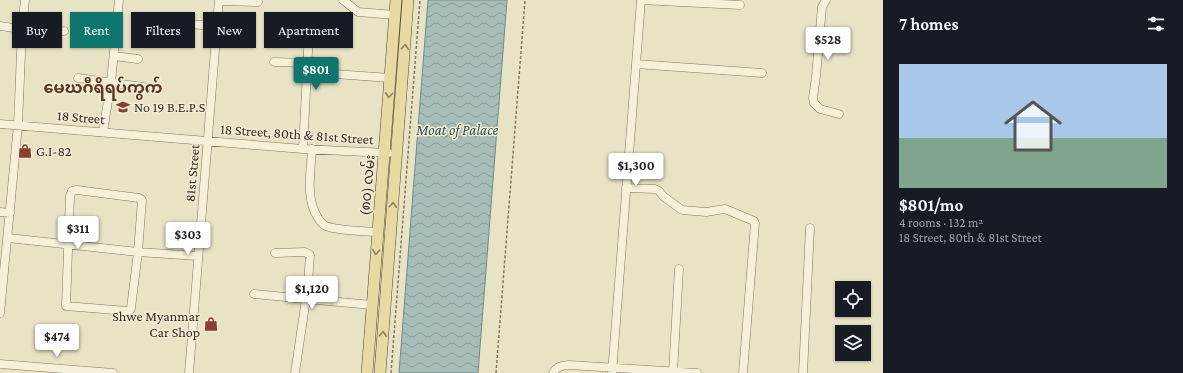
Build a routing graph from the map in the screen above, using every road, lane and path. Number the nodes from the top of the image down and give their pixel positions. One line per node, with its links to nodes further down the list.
1 (25, 0): 13 (street)
2 (119, 0): 21 (street)
3 (219, 0): 11 (street); 14 (street, 81st Street)
4 (343, 0): 15 (street)
5 (396, 0): 15 (main road, (၈၀) လမ်း)
6 (408, 0): 39 (main road, (၈၀) လမ်း, one-way to 6)
7 (420, 0): 64 (path)
8 (525, 0): 65 (path)
9 (641, 0): 12 (street); 25 (street)
10 (826, 0): 32 (street)
11 (258, 2)
12 (740, 5)
13 (24, 12)
14 (218, 12)
15 (395, 15): 29 (main road, (၈၀) လမ်း)
16 (0, 26): 17 (street)
17 (12, 28)
18 (21, 48): 34 (street)
19 (215, 48): 36 (street, 81st Street)
20 (308, 48): 24 (street)
21 (114, 56): 22 (street); 30 (street)
22 (138, 59)
23 (274, 62): 24 (street)
24 (307, 63): 37 (street)
25 (636, 64): 27 (street); 40 (street)
26 (321, 73): 29 (street)
27 (762, 74)
28 (78, 78): 30 (street)
29 (390, 78): 38 (main road, (၈၀) လမ်း, one-way to 38)
30 (111, 82): 31 (street); 35 (street)
31 (157, 89)
32 (839, 114)
33 (0, 124): 34 (street, 18 Street)
34 (18, 125): 35 (street, 18 Street); 42 (street)
35 (103, 132): 36 (street, 18 Street)
36 (208, 141): 37 (street, 18 Street, 80th & 81st Street); 49 (street, 81st Street)
37 (307, 149): 38 (street, 18 Street, 80th & 81st Street); 44 (street)
38 (384, 153): 39 (street); 44 (main road, (၈၀) လမ်း)
39 (397, 154): 63 (main road, (၈၀) လမ်း, one-way to 39)
40 (626, 188): 56 (street); 68 (street)
41 (0, 212): 42 (street)
42 (10, 213): 45 (street)
43 (810, 228): 69 (street)
44 (378, 232): 53 (main road, (၈၀) လမ်း, one-way to 53)
45 (8, 238): 46 (street); 54 (street)
46 (68, 244): 47 (street); 47 (street); 47 (street)
47 (138, 252): 49 (street)
48 (275, 253): 52 (street)
49 (198, 256): 60 (street, 81st Street)
50 (679, 269): 58 (street)
51 (254, 294): 52 (street)
52 (306, 299): 53 (street); 61 (street)
53 (372, 305): 62 (main road, (၈၀) လမ်း)
54 (0, 313)
55 (0, 364): 57 (street)
56 (612, 370): 58 (street); 66 (street)
57 (94, 372): 59 (street)
58 (673, 372): 67 (street)
59 (113, 373)
60 (189, 373)
61 (295, 373)
62 (367, 373)
63 (380, 373)
64 (391, 373)
65 (496, 373)
66 (553, 373)
67 (697, 373)
68 (743, 373)
69 (803, 373)

